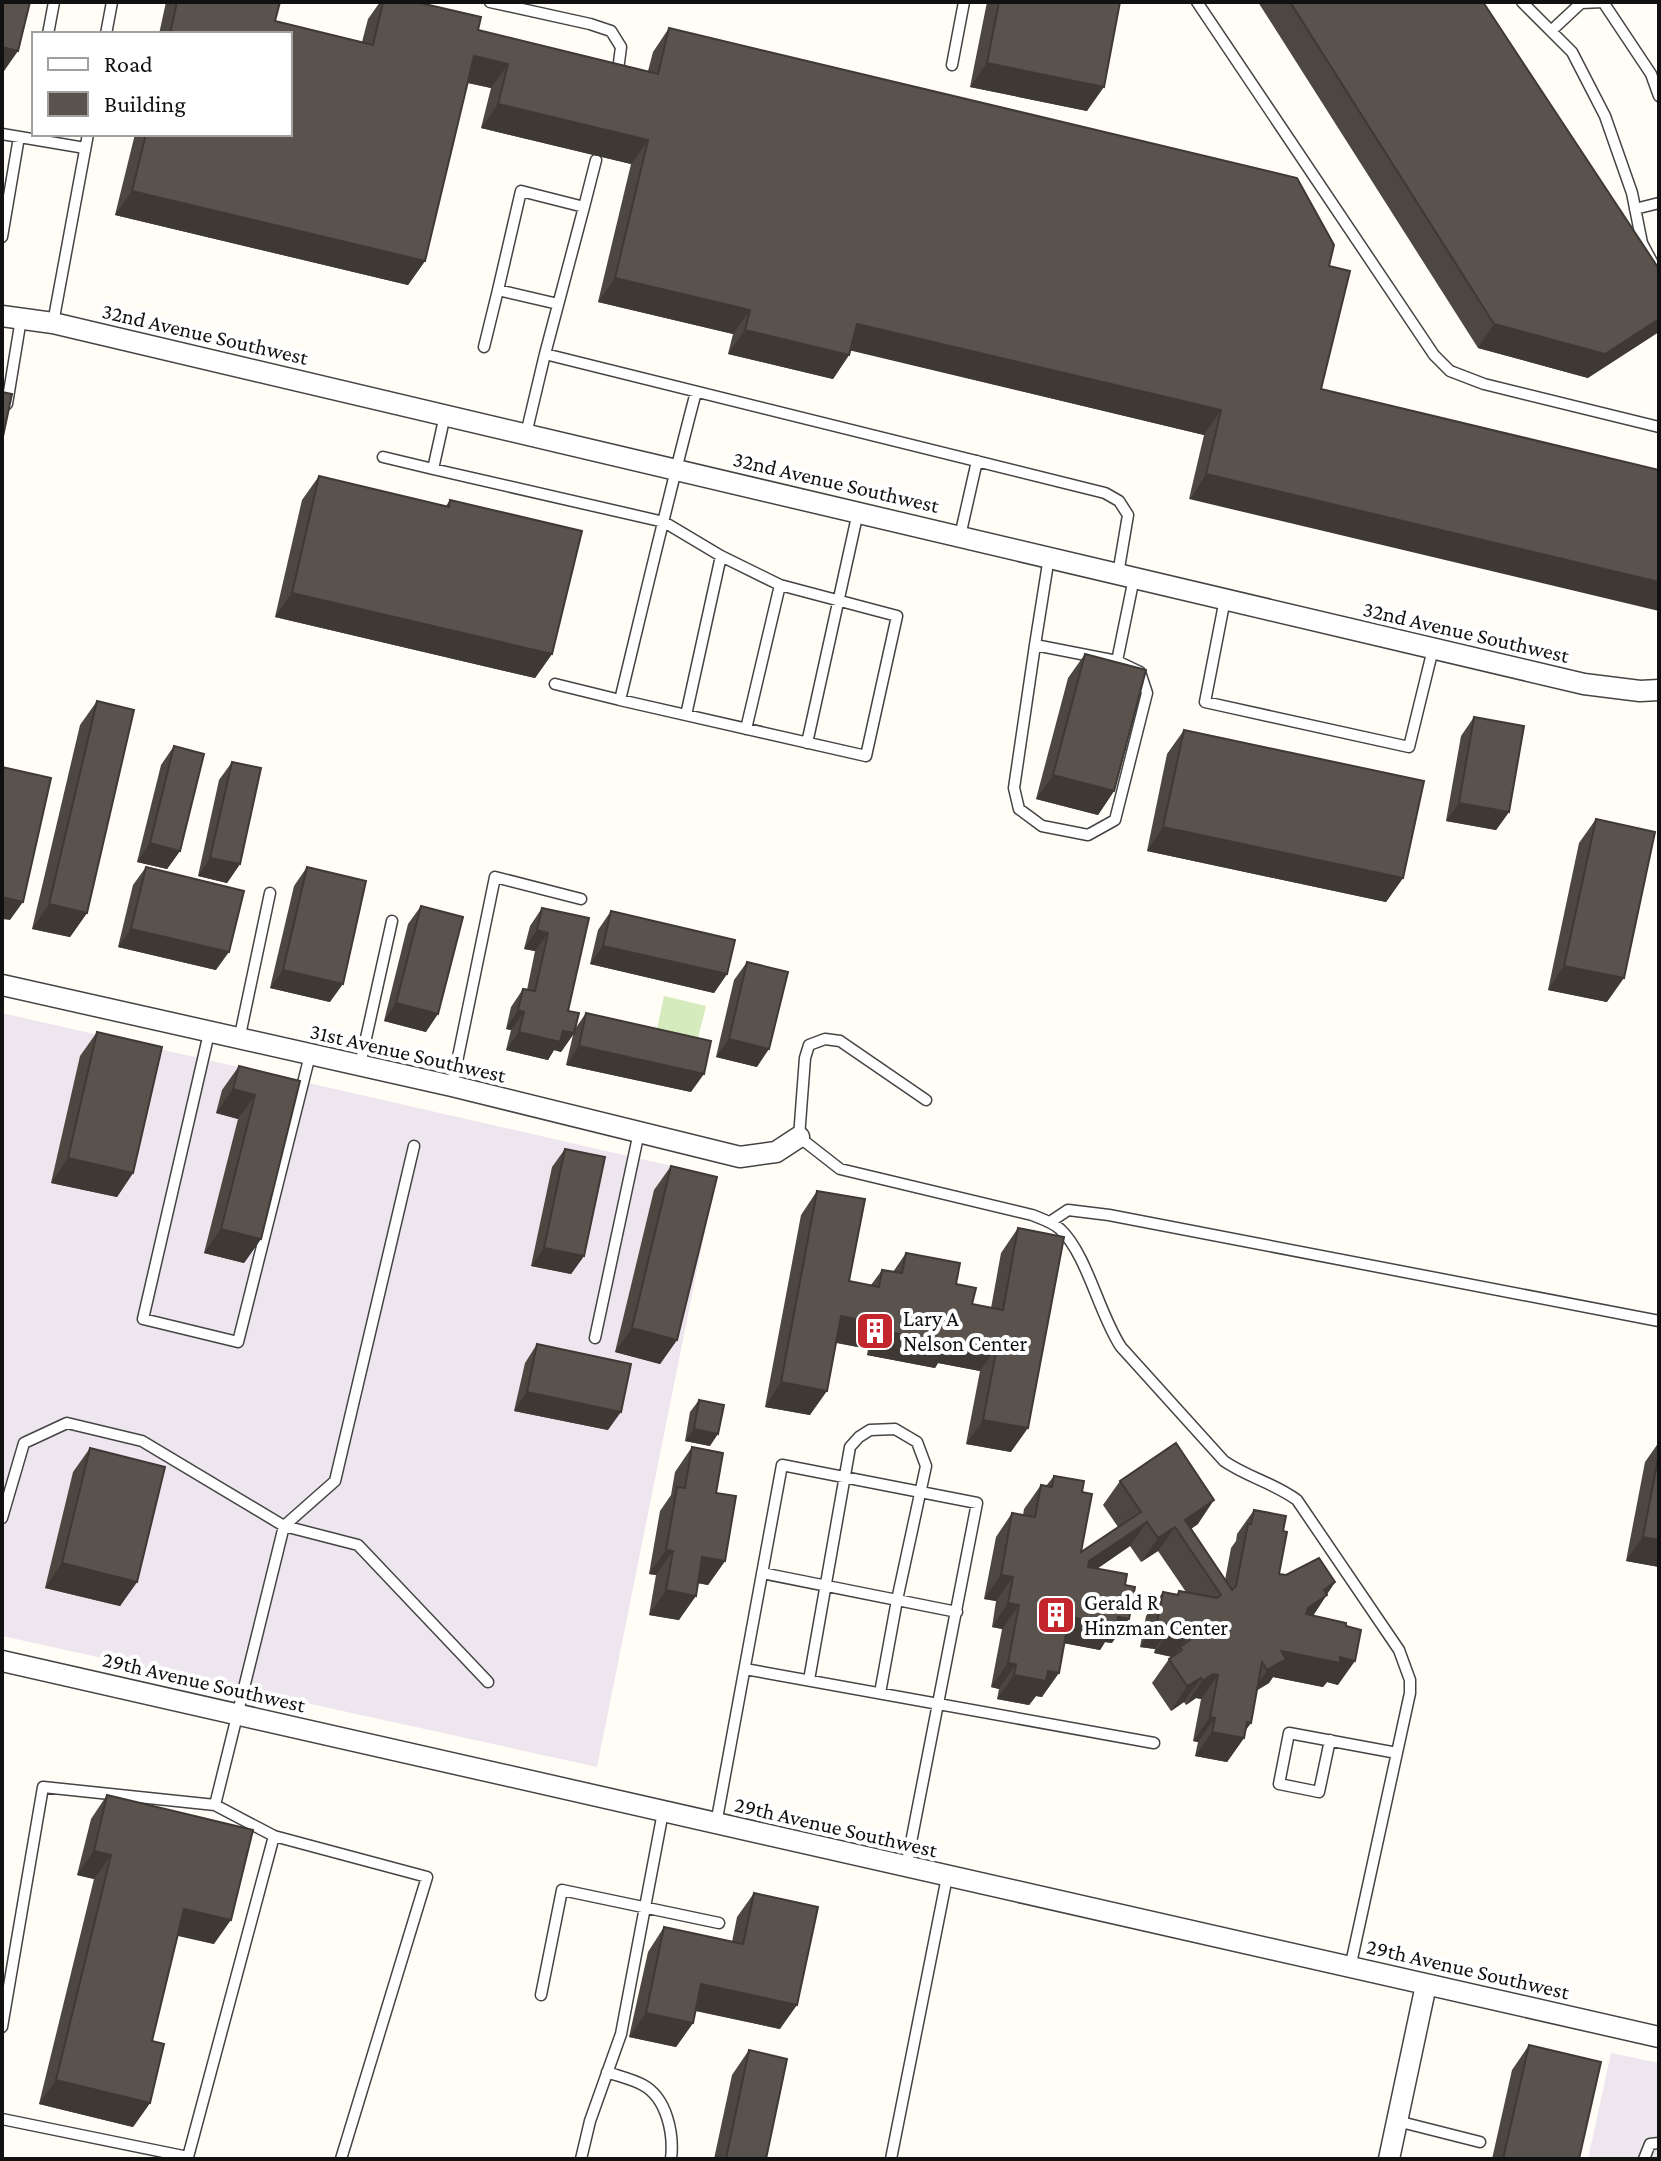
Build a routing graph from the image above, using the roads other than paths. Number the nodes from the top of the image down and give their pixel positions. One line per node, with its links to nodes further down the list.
1 (54, 2): 8 (lane)
2 (112, 2): 9 (lane)
3 (490, 2): 11 (lane)
4 (964, 2): 10 (lane)
5 (1197, 2): 32 (lane)
6 (1522, 2): 7 (lane)
7 (1551, 31): 12 (lane); 20 (lane)
8 (48, 32)
9 (106, 32)
10 (952, 65)
11 (616, 88)
12 (1659, 96)
13 (2, 134): 15 (lane)
14 (88, 136): 16 (lane)
15 (19, 137): 16 (lane); 21 (lane)
16 (85, 148): 26 (lane)
17 (596, 160): 19 (lane)
18 (1659, 203): 20 (lane)
19 (584, 207): 23 (lane); 24 (lane)
20 (1635, 209): 22 (lane)
21 (2, 237)
22 (1659, 275)
23 (498, 290): 24 (lane); 27 (lane)
24 (558, 304): 28 (lane)
25 (11, 318): 26 (street, 32nd Avenue Southwest); 31 (lane)
26 (53, 323): 30 (street, 32nd Avenue Southwest)
27 (484, 347)
28 (545, 354): 29 (lane); 33 (lane)
29 (696, 392): 35 (lane); 37 (lane)
30 (445, 415): 33 (street, 32nd Avenue Southwest); 36 (lane)
31 (4, 421)
32 (1659, 427)
33 (526, 434): 37 (street, 32nd Avenue Southwest)
34 (383, 457): 36 (lane)
35 (977, 461): 40 (lane); 43 (lane)
36 (433, 469): 39 (lane)
37 (676, 469): 38 (street, 32nd Avenue Southwest); 39 (lane)
38 (858, 512): 40 (street, 32nd Avenue Southwest); 46 (lane)
39 (664, 522): 41 (lane); 52 (lane)
40 (960, 536): 42 (street, 32nd Avenue Southwest)
41 (721, 556): 44 (lane); 53 (lane)
42 (1049, 557): 43 (street, 32nd Avenue Southwest); 47 (lane)
43 (1126, 576): 45 (street, 32nd Avenue Southwest); 49 (lane)
44 (780, 585): 46 (lane); 54 (lane)
45 (1225, 599): 48 (street, 32nd Avenue Southwest); 48 (lane)
46 (839, 601): 55 (lane); 55 (lane)
47 (1035, 645): 49 (lane); 49 (lane)
48 (1433, 649): 51 (street, 32nd Avenue Southwest)
49 (1117, 661)
50 (555, 684): 52 (lane)
51 (1659, 690)
52 (620, 700): 53 (lane)
53 (686, 715): 54 (lane)
54 (746, 729): 55 (lane)
55 (807, 743)
56 (270, 893): 61 (lane)
57 (581, 899): 64 (lane)
58 (392, 921): 63 (lane)
59 (2, 985): 60 (street, 31st Avenue Southwest)
60 (209, 1033): 61 (street, 31st Avenue Southwest); 62 (lane)
61 (239, 1040): 62 (street, 31st Avenue Southwest)
62 (310, 1055): 63 (street, 31st Avenue Southwest)
63 (360, 1065): 64 (street, 31st Avenue Southwest)
64 (452, 1086): 66 (street, 31st Avenue Southwest)
65 (926, 1100): 67 (lane)
66 (639, 1132): 67 (street, 31st Avenue Southwest); 71 (lane)
67 (799, 1137): 69 (lane)
68 (414, 1146): 75 (lane)
69 (1050, 1222): 70 (lane); 89 (lane)
70 (1659, 1321)
71 (595, 1338)
72 (845, 1477): 73 (lane); 73 (lane); 76 (lane); 77 (lane)
73 (919, 1492): 78 (lane); 79 (lane)
74 (2, 1518): 75 (lane)
75 (284, 1526): 83 (lane); 86 (lane)
76 (762, 1573): 77 (lane); 81 (lane)
77 (825, 1585): 78 (lane); 82 (lane)
78 (897, 1600): 79 (lane); 84 (lane)
79 (957, 1612): 85 (lane)
80 (2, 1661): 86 (street, 29th Avenue Southwest)
81 (745, 1669): 82 (lane); 92 (lane)
82 (809, 1680): 84 (lane)
83 (488, 1682)
84 (880, 1693): 85 (lane)
85 (938, 1704): 88 (lane); 94 (lane)
86 (236, 1714): 90 (lane); 91 (street, 29th Avenue Southwest)
87 (1330, 1740): 87 (lane); 89 (lane)
88 (1154, 1743)
89 (1397, 1753): 98 (lane)
90 (215, 1805): 93 (lane); 101 (lane)
91 (663, 1812): 92 (street, 29th Avenue Southwest); 96 (lane)
92 (716, 1824): 94 (street, 29th Avenue Southwest)
93 (274, 1836): 108 (lane); 110 (lane)
94 (906, 1868): 95 (street, 29th Avenue Southwest)
95 (947, 1877): 98 (street, 29th Avenue Southwest); 113 (lane)
96 (645, 1908): 97 (lane); 100 (lane); 103 (lane)
97 (719, 1923)
98 (1350, 1968): 99 (street, 29th Avenue Southwest)
99 (1426, 1985): 102 (street, 29th Avenue Southwest); 105 (street)
100 (541, 1995)
101 (2, 2027)
102 (1659, 2037)
103 (607, 2072): 111 (lane); 112 (lane)
104 (2, 2119): 108 (lane)
105 (1397, 2121): 106 (lane); 114 (street)
106 (1480, 2142)
107 (1659, 2143): 115 (lane)
108 (188, 2157): 109 (lane)
109 (201, 2159)
110 (341, 2159)
111 (581, 2159)
112 (671, 2159)
113 (891, 2159)
114 (1389, 2159)
115 (1644, 2159)

